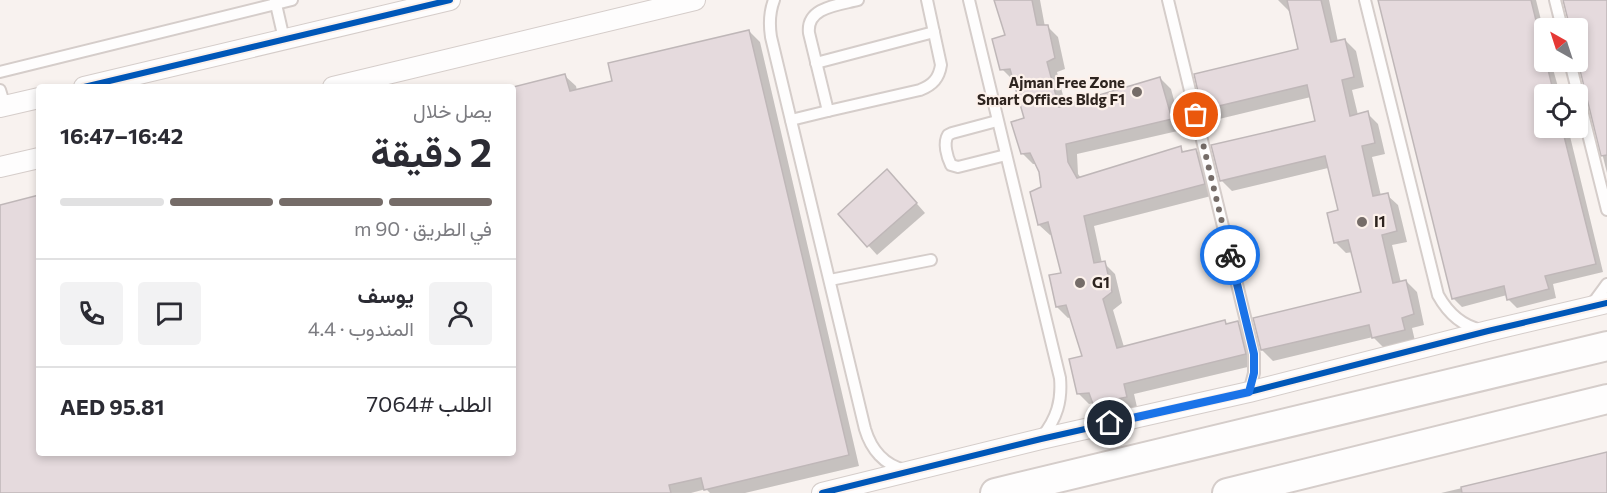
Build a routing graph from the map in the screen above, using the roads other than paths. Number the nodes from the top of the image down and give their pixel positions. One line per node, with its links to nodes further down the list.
1 (292, 0): 11 (lane)
2 (450, 0): 14 (street)
3 (695, 0): 19 (street)
4 (774, 0): 23 (lane)
5 (858, 0): 15 (lane)
6 (927, 0): 13 (lane)
7 (969, 0): 24 (lane)
8 (1168, 0): 36 (lane)
9 (1365, 0): 34 (lane)
10 (1555, 0): 12 (lane)
11 (275, 2): 14 (lane); 16 (lane)
12 (1560, 18)
13 (934, 32): 15 (lane); 22 (lane)
14 (284, 39): 18 (street)
15 (816, 63): 22 (lane)
16 (0, 72)
17 (1572, 72): 28 (lane)
18 (96, 84)
19 (345, 84)
20 (36, 98): 21 (street)
21 (2, 101)
22 (828, 111): 23 (lane)
23 (791, 120): 30 (lane)
24 (997, 121): 25 (lane); 25 (lane)
25 (1006, 155): 38 (lane)
26 (36, 159): 27 (street)
27 (0, 167)
28 (1607, 210)
29 (931, 260): 30 (lane)
30 (830, 280): 39 (lane)
31 (1607, 285): 33 (lane)
32 (1607, 303): 33 (street)
33 (1586, 308): 34 (street)
34 (1488, 331): 36 (street)
35 (1607, 346): 41 (street)
36 (1249, 392): 38 (street)
37 (1607, 399): 42 (street)
38 (1041, 438): 39 (street)
39 (911, 471): 40 (street)
40 (822, 493)
41 (995, 493)
42 (1227, 493)

